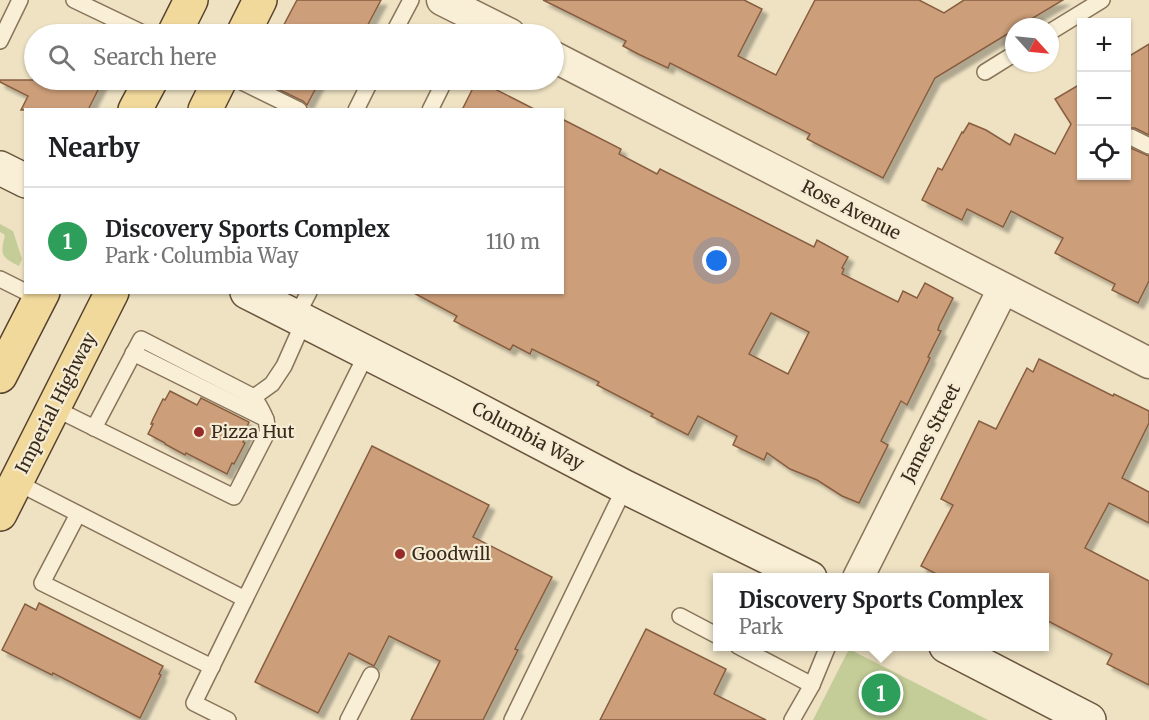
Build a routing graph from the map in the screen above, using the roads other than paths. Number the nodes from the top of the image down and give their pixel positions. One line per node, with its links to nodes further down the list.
1 (20, 0): 14 (lane)
2 (74, 0): 8 (lane)
3 (191, 0): 9 (main road)
4 (260, 0): 10 (main road)
5 (411, 0): 11 (lane)
6 (442, 0): 12 (street)
7 (1102, 0): 13 (lane)
8 (124, 24)
9 (179, 24)
10 (248, 24)
11 (398, 24)
12 (470, 24)
13 (1059, 26)
14 (0, 41)
15 (1005, 60): 17 (lane)
16 (564, 62): 33 (street, Rose Avenue)
17 (985, 72)
18 (146, 90): 23 (main road)
19 (215, 90): 24 (main road)
20 (258, 90): 25 (lane)
21 (366, 90): 26 (lane)
22 (440, 90): 27 (lane)
23 (136, 108)
24 (206, 108)
25 (295, 108)
26 (357, 108)
27 (431, 108)
28 (1131, 137): 29 (lane)
29 (1149, 146)
30 (0, 168): 31 (street)
31 (24, 180)
32 (0, 279): 34 (lane)
33 (1003, 289): 41 (street, Rose Avenue); 52 (street, James Street)
34 (24, 290)
35 (33, 294): 42 (main road)
36 (111, 294): 44 (main road, Imperial Highway)
37 (254, 294): 38 (street, Columbia Way)
38 (303, 310): 40 (street, Columbia Way); 43 (lane)
39 (133, 353): 43 (lane); 45 (lane); 46 (lane)
40 (367, 353): 48 (street, Columbia Way); 53 (lane)
41 (1149, 363)
42 (0, 376)
43 (254, 397): 45 (lane)
44 (54, 408): 46 (lane); 47 (main road, Imperial Highway)
45 (266, 419): 46 (lane)
46 (94, 428)
47 (16, 483): 49 (main road, Imperial Highway); 50 (lane)
48 (625, 487): 51 (street, Columbia Way); 64 (lane)
49 (0, 514)
50 (78, 514): 53 (lane); 59 (lane)
51 (800, 573)
52 (861, 573)
53 (245, 599): 59 (lane)
54 (680, 616): 55 (lane)
55 (713, 634)
56 (747, 651): 61 (lane)
57 (826, 651): 61 (lane)
58 (956, 651): 66 (street)
59 (212, 667): 62 (lane)
60 (370, 675): 63 (lane)
61 (812, 685): 65 (lane)
62 (228, 720)
63 (348, 720)
64 (512, 720)
65 (792, 720)
66 (1089, 720)

